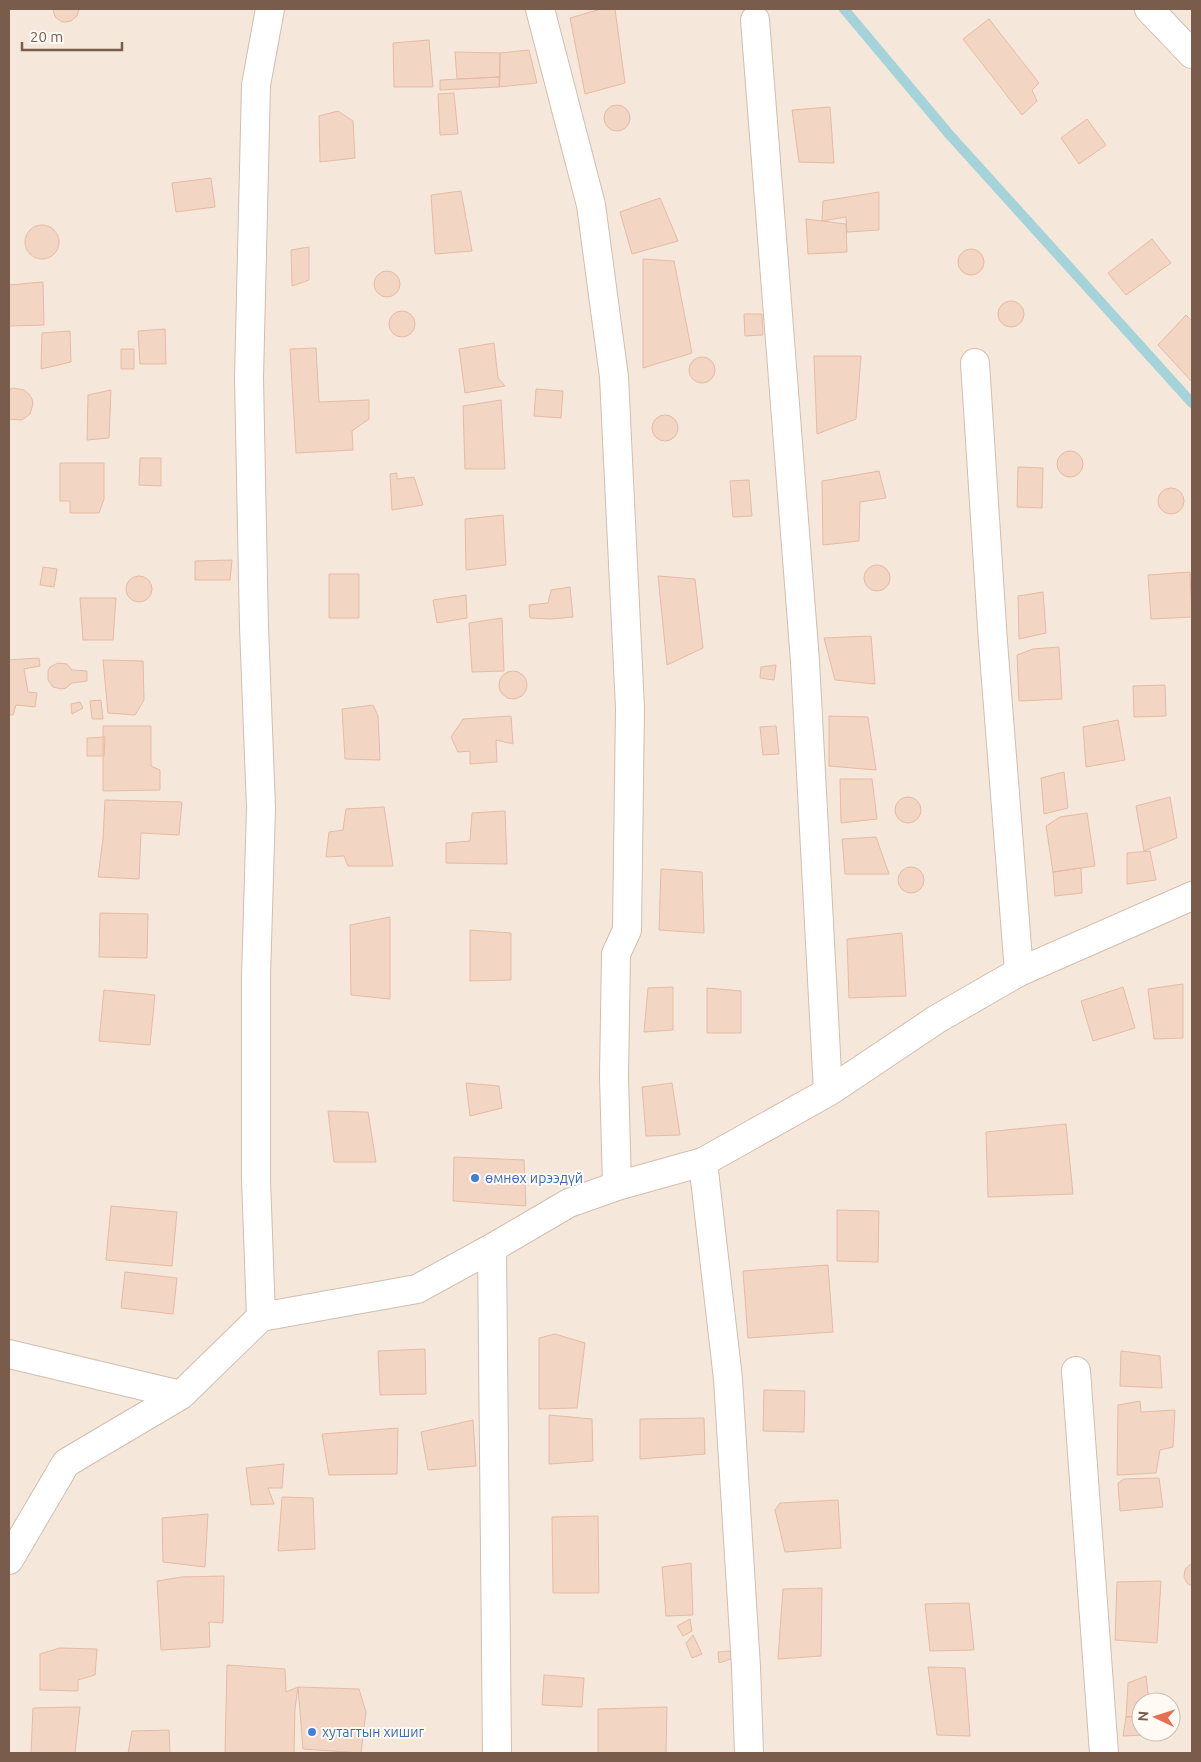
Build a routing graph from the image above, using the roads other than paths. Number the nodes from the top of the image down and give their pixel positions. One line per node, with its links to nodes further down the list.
1 (270, 9): 13 (street)
2 (540, 9): 11 (street)
3 (1149, 9): 5 (street)
4 (755, 20): 9 (street)
5 (1192, 54)
6 (975, 363): 8 (street)
7 (1192, 896): 8 (street)
8 (1019, 972): 9 (street)
9 (828, 1092): 10 (street)
10 (703, 1162): 11 (street); 19 (street)
11 (617, 1186): 12 (street)
12 (492, 1248): 13 (street); 18 (street)
13 (261, 1316): 16 (street)
14 (9, 1354): 16 (street)
15 (1076, 1371): 20 (street)
16 (181, 1395): 17 (street)
17 (9, 1560)
18 (497, 1753)
19 (748, 1753)
20 (1104, 1753)

